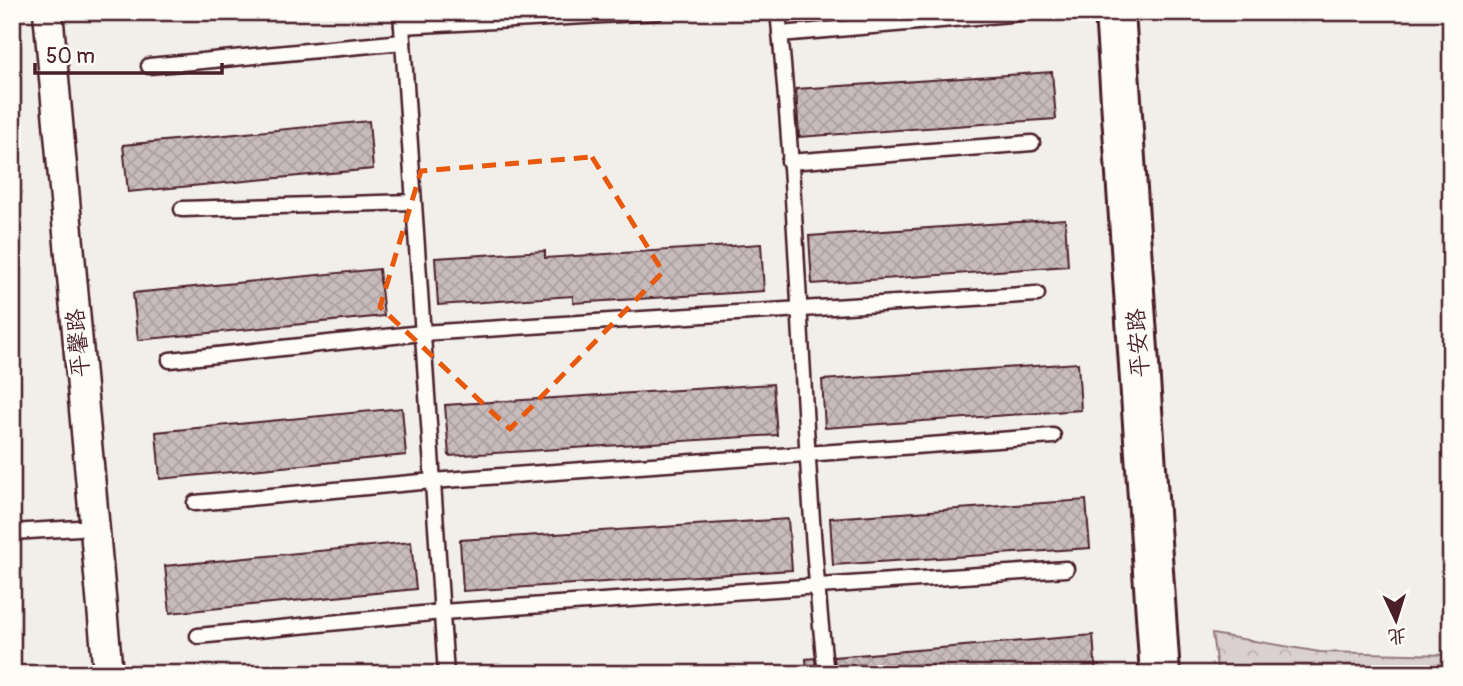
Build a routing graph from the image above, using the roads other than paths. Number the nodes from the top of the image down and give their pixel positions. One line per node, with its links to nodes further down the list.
1 (48, 12): 22 (street, 平馨路)
2 (657, 12): 6 (lane)
3 (778, 12): 7 (lane)
4 (1115, 12): 31 (street, 平安路)
5 (1022, 13): 7 (lane)
6 (402, 19): 8 (lane)
7 (780, 34): 11 (lane)
8 (403, 42): 9 (lane); 12 (lane)
9 (149, 66)
10 (1032, 143): 11 (lane)
11 (789, 162): 15 (lane)
12 (412, 202): 13 (lane); 16 (lane)
13 (182, 209)
14 (1037, 294): 15 (lane)
15 (800, 309): 16 (lane); 19 (lane)
16 (422, 333): 17 (lane); 20 (lane)
17 (170, 360)
18 (1053, 436): 19 (lane)
19 (809, 453): 20 (lane); 25 (lane)
20 (432, 481): 21 (lane); 26 (lane)
21 (195, 503)
22 (95, 527): 23 (lane); 28 (street, 平馨路)
23 (12, 532)
24 (1066, 569): 25 (lane)
25 (816, 586): 26 (lane); 30 (lane)
26 (442, 612): 27 (lane); 29 (lane)
27 (198, 636)
28 (108, 674)
29 (446, 674)
30 (826, 674)
31 (1160, 674)

